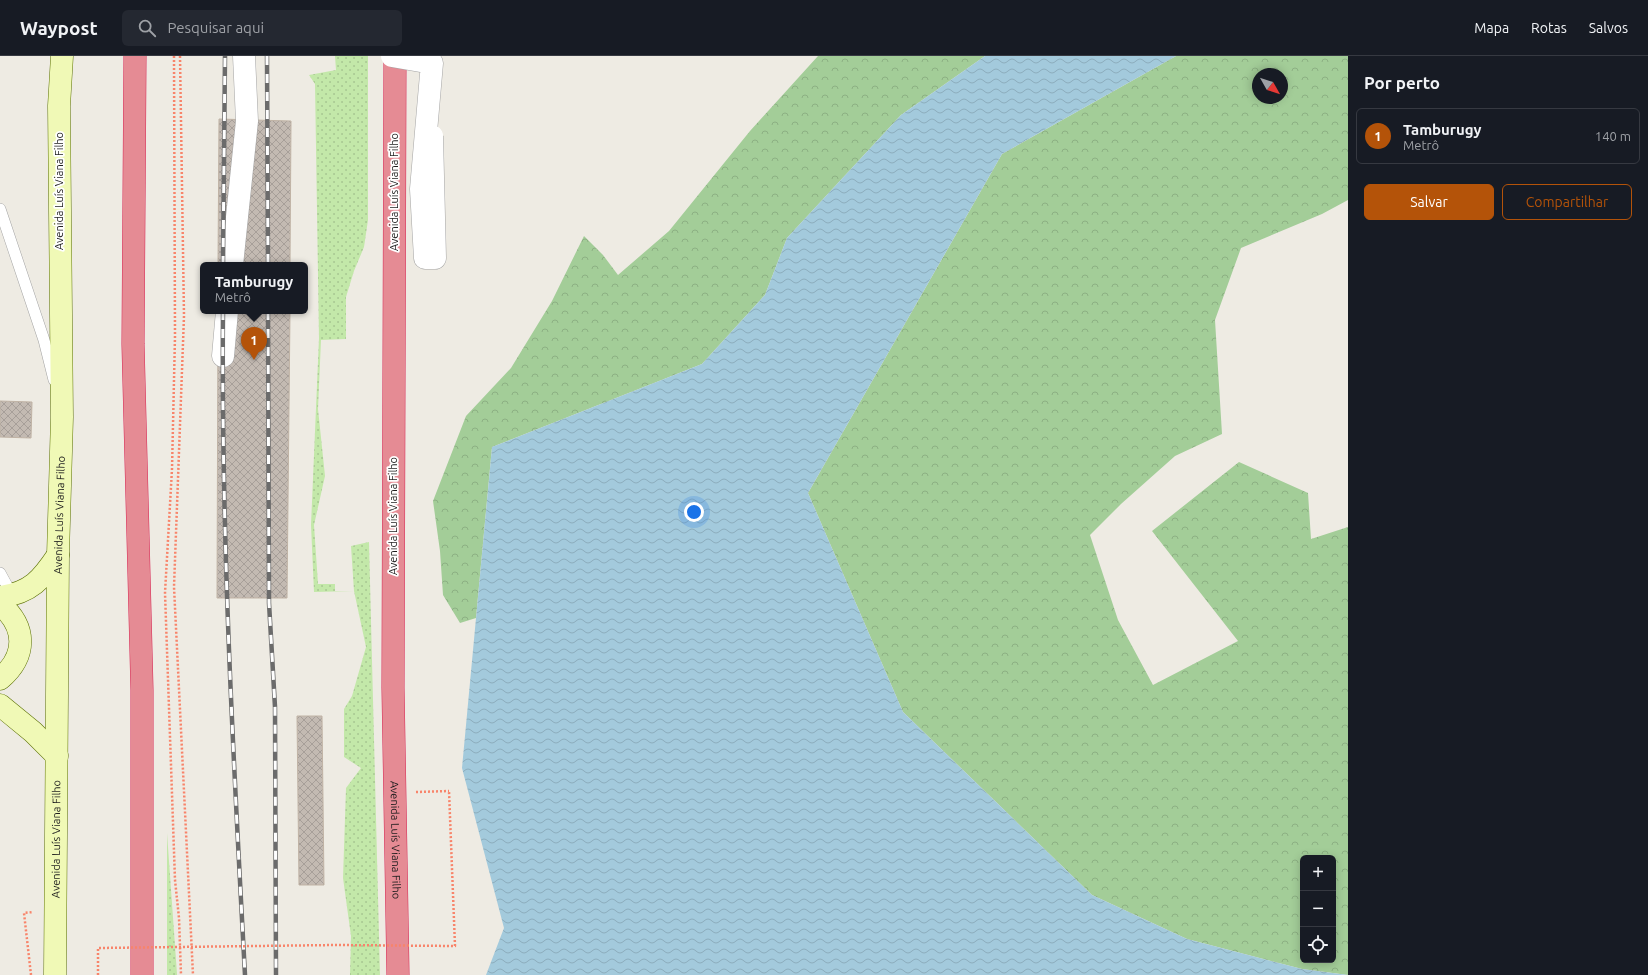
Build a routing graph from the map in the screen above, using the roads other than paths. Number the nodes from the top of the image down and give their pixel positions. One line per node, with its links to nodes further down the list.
1 (62, 56): 12 (main road, Avenida Luís Viana Filho)
2 (135, 56): 20 (highway)
3 (244, 56): 9 (street)
4 (392, 56): 6 (street, bridge)
5 (395, 56): 21 (highway, Avenida Luís Viana Filho)
6 (432, 60): 7 (street, bridge)
7 (432, 136)
8 (0, 209): 12 (lane)
9 (232, 262)
10 (227, 314): 11 (street)
11 (223, 356)
12 (62, 417): 13 (main road, Avenida Luís Viana Filho)
13 (58, 555): 15 (main road); 18 (main road, Avenida Luís Viana Filho)
14 (0, 573): 15 (lane)
15 (4, 599): 16 (main road)
16 (0, 679)
17 (0, 705): 18 (main road)
18 (57, 756): 19 (main road, Avenida Luís Viana Filho)
19 (55, 975)
20 (142, 975)
21 (398, 975)

